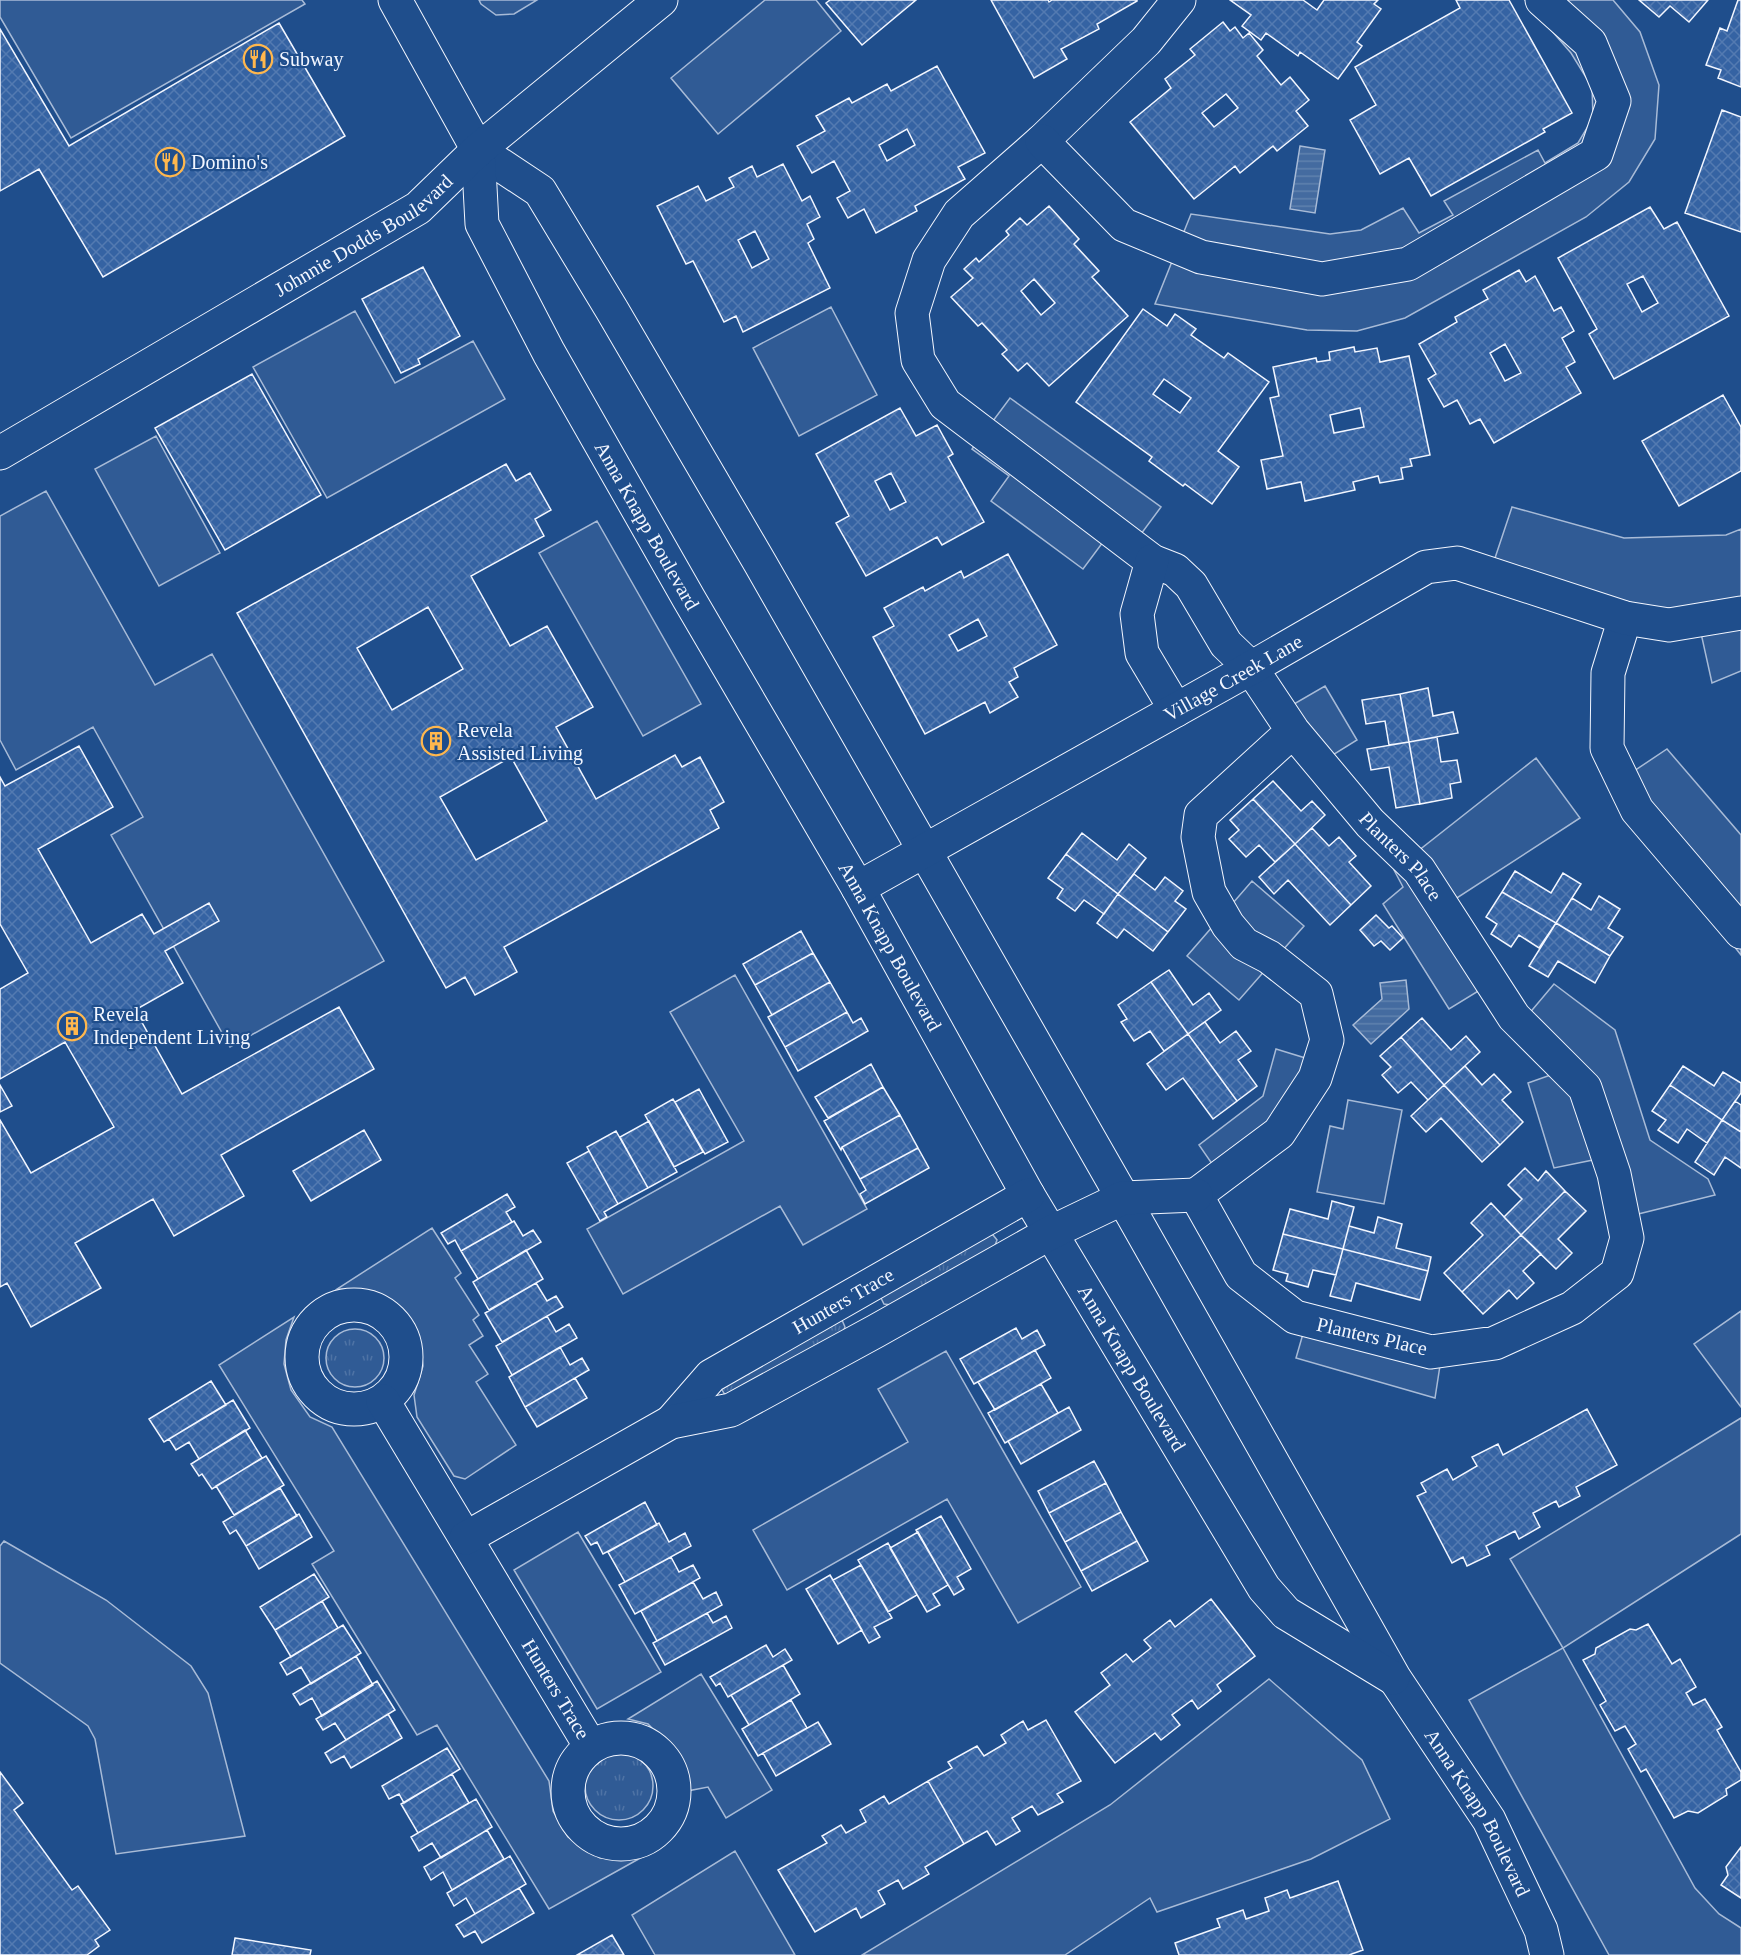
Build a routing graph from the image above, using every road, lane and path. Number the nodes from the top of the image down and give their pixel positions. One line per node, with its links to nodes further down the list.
1 (395, 0): 6 (street, Anna Knapp Boulevard)
2 (660, 0): 6 (street, Johnnie Dodds Boulevard)
3 (1179, 0): 5 (street, Planters Place)
4 (1542, 0): 5 (street)
5 (1042, 141): 8 (street, Planters Place)
6 (478, 150): 7 (street, Johnnie Dodds Boulevard); 14 (street, Anna Knapp Boulevard); 15 (street, Anna Knapp Boulevard)
7 (0, 453)
8 (1152, 561): 11 (street, Planters Place); 12 (street)
9 (1741, 613): 10 (street, Village Creek Lane)
10 (1624, 618): 11 (street, Village Creek Lane); 16 (street)
11 (1251, 668): 12 (street, Village Creek Lane); 13 (street, Planters Place)
12 (1176, 710): 14 (street, Village Creek Lane)
13 (1293, 730): 18 (street); 18 (street, Planters Place)
14 (924, 850): 15 (street, Village Creek Lane); 19 (street, Anna Knapp Boulevard)
15 (858, 888): 17 (street, Anna Knapp Boulevard)
16 (1741, 932)
17 (1028, 1195): 20 (street, Anna Knapp Boulevard); 22 (street, Hunters Trace)
18 (1196, 1195): 19 (street)
19 (1123, 1198): 20 (street, Hunters Trace); 24 (street, Anna Knapp Boulevard)
20 (1050, 1233): 22 (street, Hunters Trace); 24 (street, Anna Knapp Boulevard)
21 (383, 1401): 23 (street, Hunters Trace)
22 (672, 1422): 23 (street, Hunters Trace)
23 (466, 1538): 25 (street, Hunters Trace)
24 (1395, 1679): 26 (street, Anna Knapp Boulevard)
25 (591, 1747)
26 (1547, 1955)

